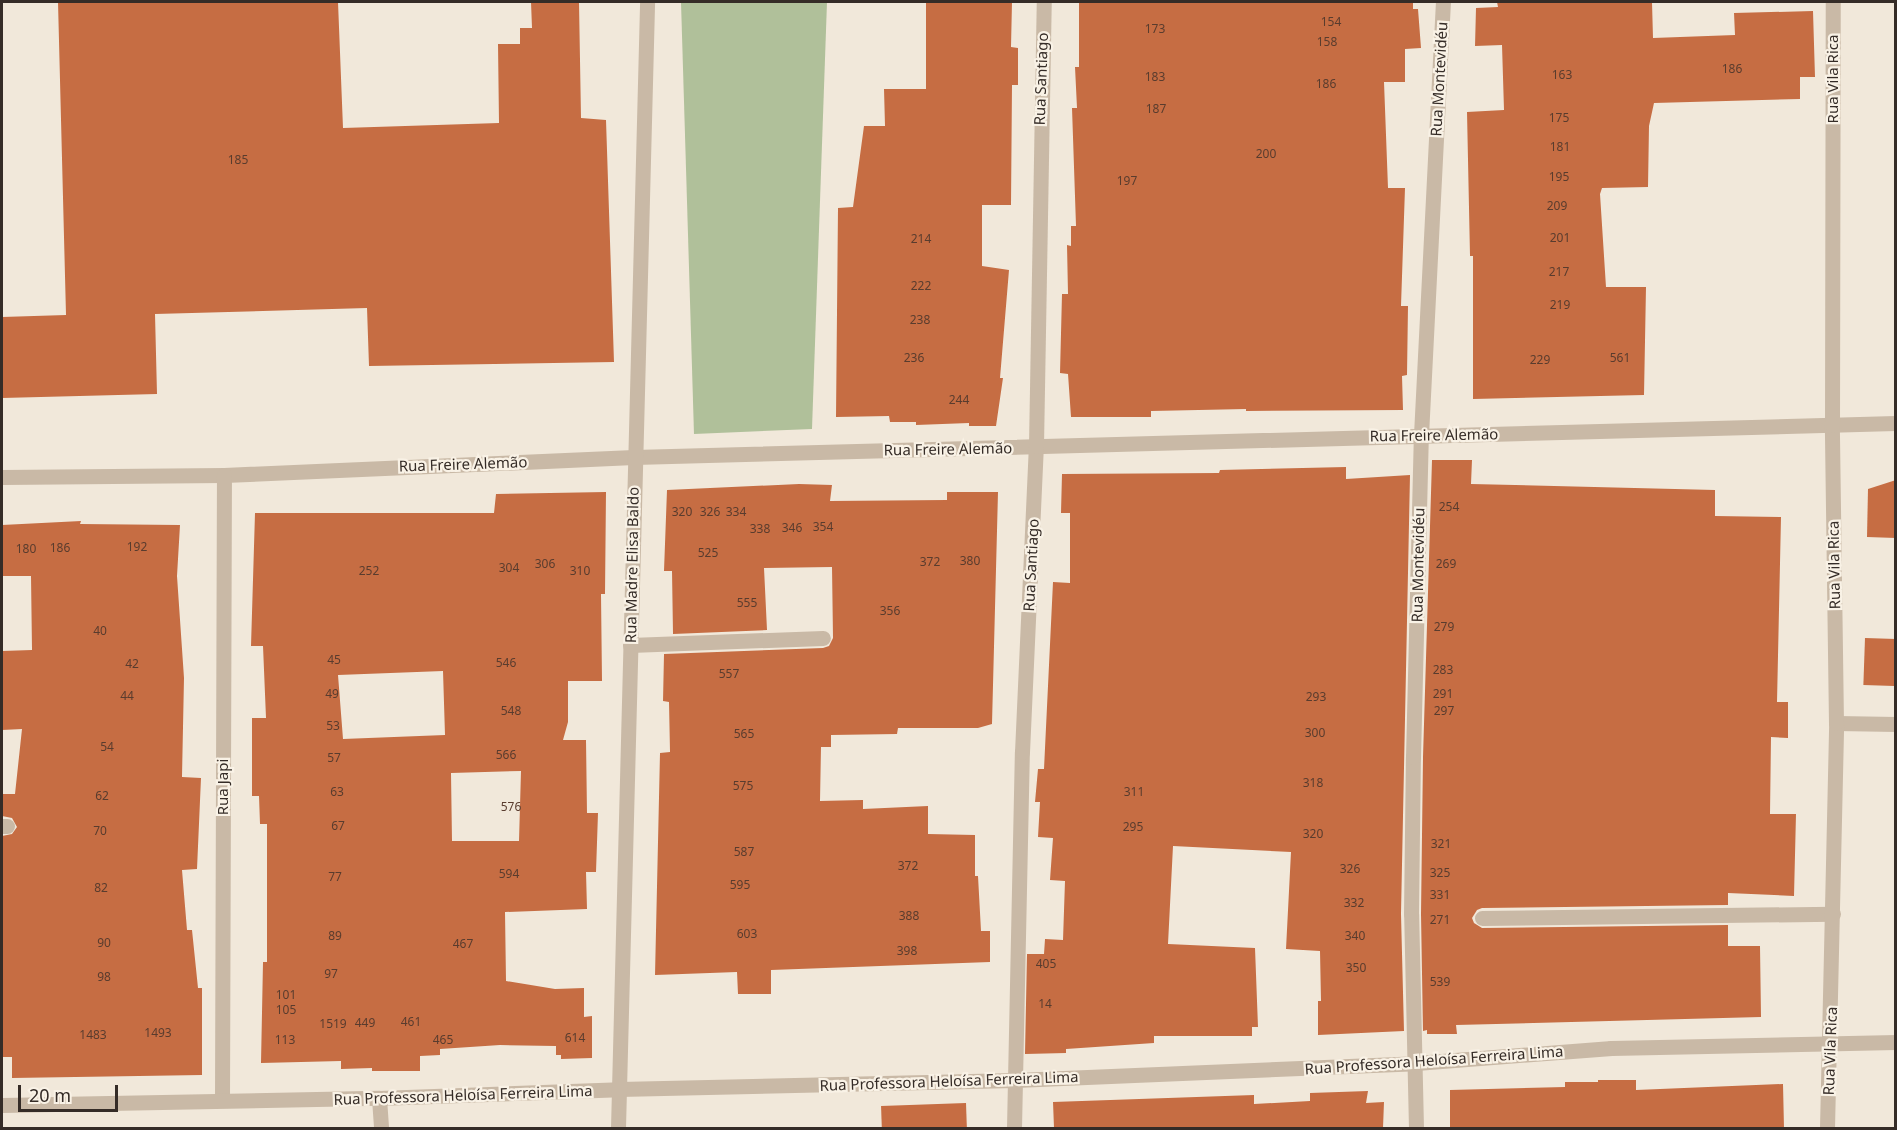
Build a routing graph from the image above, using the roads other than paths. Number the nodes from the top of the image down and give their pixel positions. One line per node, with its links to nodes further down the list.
1 (647, 2): 9 (street, Rua Madre Elisa Baldo)
2 (1044, 2): 8 (street, Rua Santiago)
3 (1443, 2): 7 (street, Rua Montevidéu)
4 (1833, 2): 6 (street, Rua Vila Rica)
5 (1896, 423): 6 (street, Rua Freire Alemão)
6 (1832, 425): 7 (street, Rua Freire Alemão); 14 (street, Rua Vila Rica)
7 (1421, 435): 8 (street, Rua Freire Alemão); 20 (street, Rua Montevidéu)
8 (1036, 446): 9 (street, Rua Freire Alemão); 21 (street, Rua Santiago)
9 (634, 457): 10 (street, Rua Freire Alemão); 13 (street, Rua Madre Elisa Baldo)
10 (224, 475): 11 (street, Rua Freire Alemão); 24 (street, Rua Japi)
11 (2, 477)
12 (823, 638): 13 (street)
13 (630, 645): 22 (street, Rua Madre Elisa Baldo)
14 (1836, 723): 15 (street); 16 (street, Rua Vila Rica)
15 (1896, 724)
16 (1833, 914): 17 (street); 19 (street, Rua Vila Rica)
17 (1482, 918)
18 (1896, 1042): 19 (street, Rua Professora Heloísa Ferreira Lima)
19 (1830, 1044): 20 (street, Rua Professora Heloísa Ferreira Lima); 30 (street, Rua Vila Rica)
20 (1416, 1064): 21 (street, Rua Professora Heloísa Ferreira Lima); 29 (street, Rua Montevidéu)
21 (1015, 1080): 22 (street, Rua Professora Heloísa Ferreira Lima); 28 (street, Rua Santiago)
22 (619, 1089): 23 (street, Rua Professora Heloísa Ferreira Lima); 27 (street, Rua Madre Elisa Baldo)
23 (379, 1098): 24 (street, Rua Professora Heloísa Ferreira Lima); 26 (street)
24 (222, 1100): 25 (street, Rua Professora Heloísa Ferreira Lima)
25 (2, 1105)
26 (381, 1128)
27 (618, 1128)
28 (1014, 1128)
29 (1416, 1128)
30 (1827, 1128)

